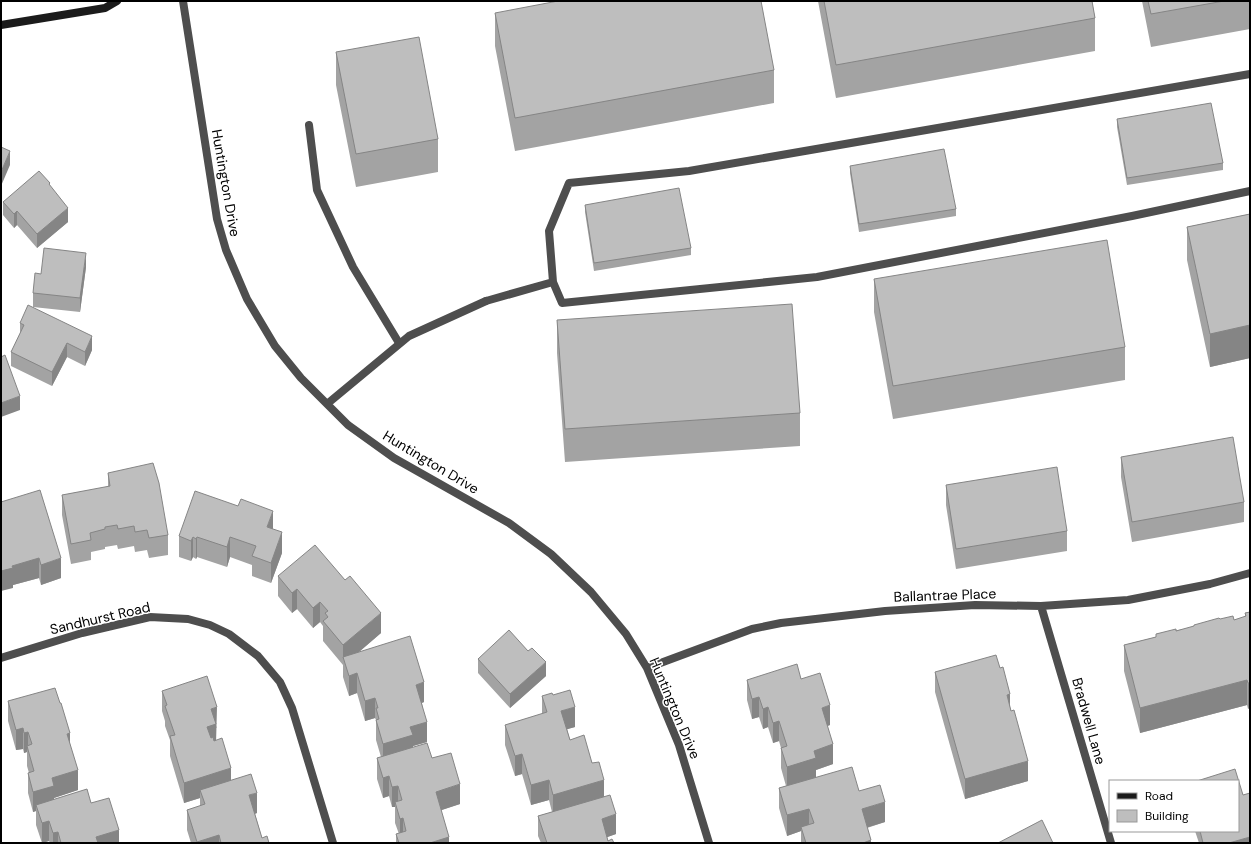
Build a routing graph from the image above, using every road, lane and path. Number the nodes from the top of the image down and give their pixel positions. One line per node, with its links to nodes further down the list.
1 (117, 1): 3 (main road)
2 (183, 1): 9 (street, Huntington Drive)
3 (1, 25)
4 (1250, 74): 7 (street)
5 (309, 125): 8 (street)
6 (1250, 191): 7 (street)
7 (554, 282): 8 (street)
8 (400, 344): 9 (street)
9 (327, 404): 13 (street, Huntington Drive)
10 (1250, 573): 11 (street, Ballantrae Place)
11 (1041, 606): 13 (street, Ballantrae Place); 16 (street, Bradwell Lane)
12 (1, 658): 14 (street, Sandhurst Road)
13 (647, 668): 15 (street, Huntington Drive)
14 (333, 843)
15 (709, 843)
16 (1111, 843)

